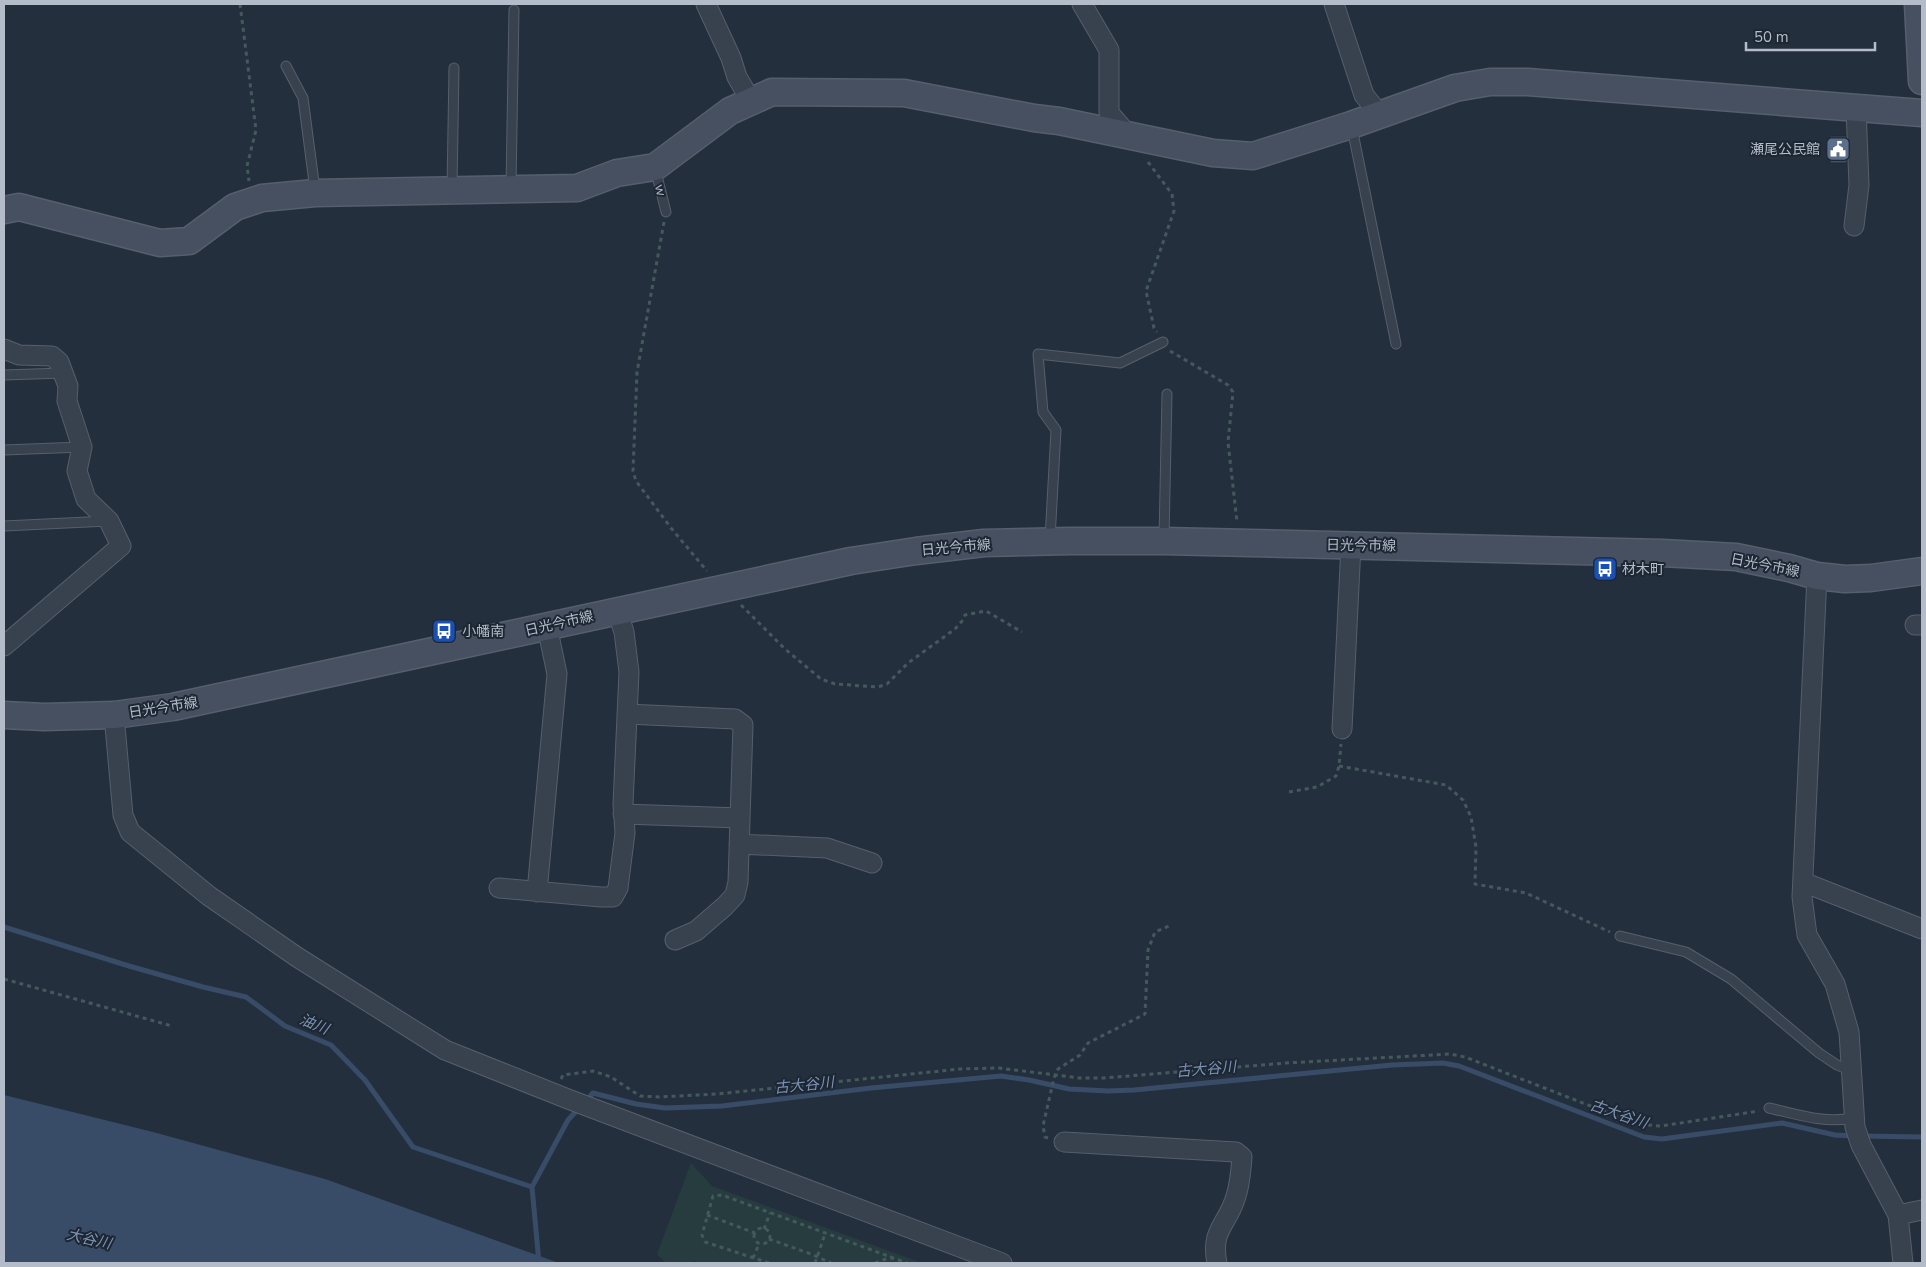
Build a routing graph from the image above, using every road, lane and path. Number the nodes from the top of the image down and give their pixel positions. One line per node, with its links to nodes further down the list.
1 (240, 4): 20 (path)
2 (706, 4): 10 (street)
3 (1082, 4): 15 (street)
4 (1334, 4): 13 (street)
5 (1918, 4): 9 (main road)
6 (514, 10): 17 (lane)
7 (286, 66): 19 (lane)
8 (454, 68): 18 (lane)
9 (1922, 74)
10 (751, 101): 15 (main road); 16 (main road)
11 (1856, 108): 12 (main road); 13 (main road); 23 (street)
12 (1922, 113)
13 (1380, 115): 14 (main road)
14 (1351, 125): 15 (main road); 25 (lane)
15 (1129, 136): 24 (path)
16 (655, 168): 17 (main road); 22 (lane, w)
17 (511, 189): 18 (main road)
18 (452, 190): 19 (main road)
19 (315, 193): 20 (main road)
20 (252, 201): 21 (main road)
21 (4, 210)
22 (666, 212): 37 (path)
23 (1854, 226)
24 (1163, 342): 35 (lane); 36 (path)
25 (1396, 344)
26 (4, 349): 27 (street)
27 (63, 373): 28 (lane); 30 (street)
28 (4, 375)
29 (1167, 394): 34 (lane)
30 (82, 447): 31 (lane); 32 (street)
31 (4, 450)
32 (109, 521): 33 (lane); 45 (street)
33 (4, 526)
34 (1164, 541): 35 (main road, 日光今市線); 36 (main road, 日光今市線)
35 (1050, 542): 41 (main road, 日光今市線)
36 (1240, 542): 38 (main road, 日光今市線)
37 (685, 545)
38 (1351, 545): 40 (main road, 日光今市線); 49 (street)
39 (1922, 571): 40 (main road, 日光今市線)
40 (1817, 576): 56 (street)
41 (617, 610): 42 (main road, 日光今市線); 46 (street)
42 (547, 626): 48 (main road, 日光今市線); 58 (street)
43 (766, 631): 44 (path)
44 (1022, 632)
45 (6, 640)
46 (627, 714): 52 (street); 53 (street)
47 (4, 715): 48 (main road, 日光今市線)
48 (114, 715): 67 (street)
49 (1342, 729): 50 (path)
50 (1339, 766): 51 (path); 61 (path)
51 (1289, 792)
52 (623, 814): 53 (street); 58 (street)
53 (740, 818): 54 (street)
54 (739, 844): 55 (street); 62 (street)
55 (872, 863)
56 (1803, 882): 60 (street); 65 (street)
57 (499, 888): 58 (street)
58 (537, 892)
59 (1169, 926): 66 (path)
60 (1922, 929)
61 (1620, 936): 65 (lane)
62 (675, 940)
63 (4, 979): 64 (path)
64 (172, 1026)
65 (1853, 1072): 69 (street)
66 (1054, 1076): 67 (path); 68 (path); 70 (path)
67 (560, 1096): 89 (street)
68 (1769, 1108): 69 (lane)
69 (1854, 1122): 74 (street)
70 (1064, 1142): 90 (street)
71 (1922, 1210): 74 (street)
72 (770, 1213): 73 (path); 75 (path); 77 (path)
73 (707, 1215): 76 (path); 81 (path)
74 (1898, 1215): 91 (street)
75 (764, 1229): 76 (path); 78 (path)
76 (755, 1233): 79 (path)
77 (825, 1234): 80 (path); 82 (path)
78 (769, 1239): 79 (path); 80 (path)
79 (759, 1244): 81 (path)
80 (818, 1257): 84 (path); 85 (path)
81 (753, 1258): 83 (path)
82 (891, 1258): 86 (path); 87 (path); 88 (path)
83 (769, 1263)
84 (816, 1263)
85 (831, 1263)
86 (874, 1263)
87 (895, 1263)
88 (907, 1263)
89 (1002, 1263)
90 (1217, 1263)
91 (1903, 1263)

